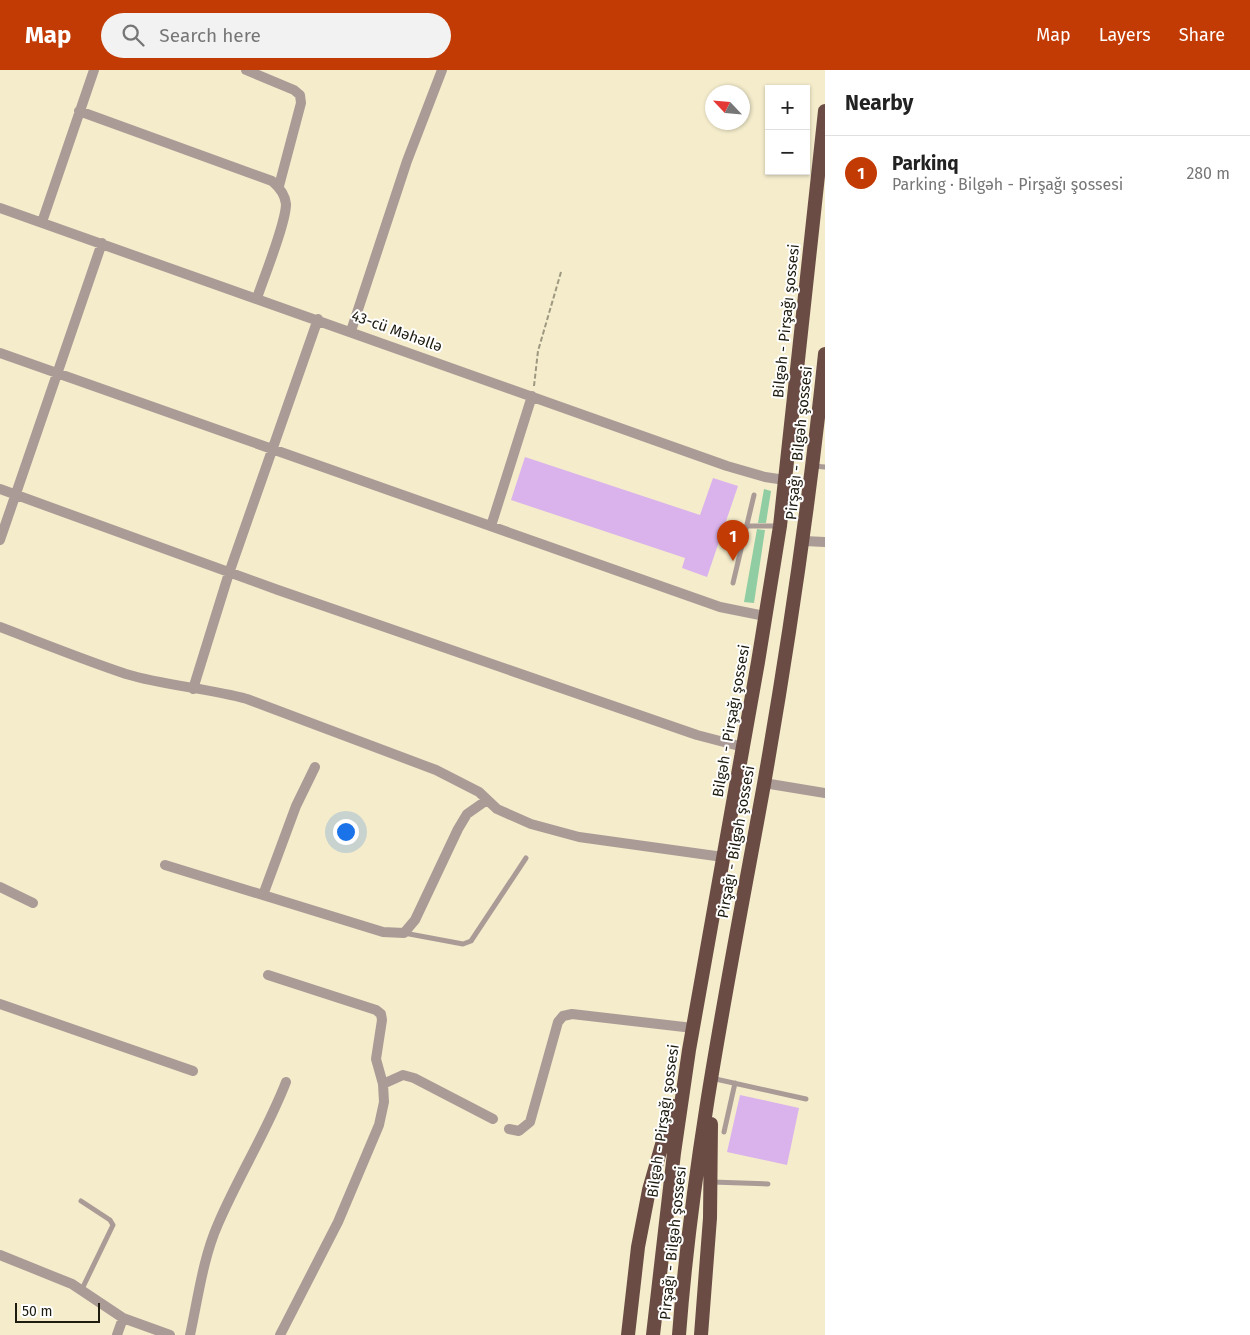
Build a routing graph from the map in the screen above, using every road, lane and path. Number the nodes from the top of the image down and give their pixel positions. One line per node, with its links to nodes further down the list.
1 (94, 70): 4 (street)
2 (246, 70): 6 (street)
3 (442, 70): 13 (street)
4 (79, 110): 6 (street); 8 (street)
5 (825, 111): 21 (highway, Bilgəh - Pirşağı şossesi)
6 (279, 186): 11 (street)
7 (0, 208): 8 (street, 43-cü Məhəllə)
8 (42, 222): 9 (street, 43-cü Məhəllə)
9 (102, 243): 11 (street, 43-cü Məhəllə); 16 (street)
10 (561, 272): 17 (path)
11 (257, 298): 12 (street, 43-cü Məhəllə)
12 (318, 319): 13 (street, 43-cü Məhəllə); 19 (street)
13 (352, 331): 17 (street, 43-cü Məhəllə)
14 (0, 353): 16 (street)
15 (825, 354): 18 (highway, Pirşağı - Bilgəh şossesi)
16 (58, 373): 19 (street); 23 (street)
17 (532, 396): 21 (street, 43-cü Məhəllə); 25 (street)
18 (821, 426): 20 (highway, Pirşağı - Bilgəh şossesi)
19 (272, 450): 25 (street); 31 (street)
20 (819, 467): 29 (highway, Pirşağı - Bilgəh şossesi)
21 (786, 480): 27 (highway, Bilgəh - Pirşağı şossesi)
22 (0, 489): 23 (street)
23 (16, 495): 28 (street); 31 (street)
24 (754, 495): 26 (lane)
25 (491, 526): 33 (street)
26 (747, 526): 27 (lane); 32 (lane)
27 (780, 526): 33 (highway, Bilgəh - Pirşağı şossesi)
28 (0, 540)
29 (804, 541): 30 (street); 38 (highway, Pirşağı - Bilgəh şossesi)
30 (825, 542)
31 (229, 573): 35 (street); 36 (street)
32 (733, 583)
33 (765, 616): 36 (highway, Bilgəh - Pirşağı şossesi)
34 (0, 627): 35 (street)
35 (193, 689): 40 (street)
36 (743, 747): 41 (highway, Bilgəh - Pirşağı şossesi)
37 (315, 767): 45 (street)
38 (764, 784): 39 (street); 53 (highway, Pirşağı - Bilgəh şossesi)
39 (825, 793)
40 (487, 800): 41 (street); 47 (street)
41 (723, 857): 50 (highway, Bilgəh - Pirşağı şossesi)
42 (526, 858): 47 (lane)
43 (165, 865): 45 (street)
44 (0, 887): 46 (street)
45 (263, 895): 47 (street)
46 (33, 903)
47 (404, 933)
48 (268, 975): 56 (street)
49 (0, 1004): 52 (street)
50 (693, 1028): 51 (highway, Bilgəh - Pirşağı şossesi); 59 (street)
51 (690, 1050): 71 (highway); 72 (highway, Bilgəh - Pirşağı şossesi)
52 (193, 1071)
53 (710, 1077): 55 (lane); 61 (highway); 73 (highway, Pirşağı - Bilgəh şossesi)
54 (286, 1082): 69 (street)
55 (735, 1083): 57 (lane); 60 (lane)
56 (383, 1084): 58 (street); 70 (street)
57 (806, 1099)
58 (493, 1119)
59 (509, 1130)
60 (724, 1132)
61 (711, 1182): 62 (lane); 74 (highway)
62 (768, 1184)
63 (81, 1201): 65 (lane)
64 (0, 1255): 65 (street)
65 (82, 1290): 66 (street)
66 (123, 1318): 67 (street); 68 (street)
67 (116, 1335)
68 (170, 1335)
69 (190, 1335)
70 (280, 1335)
71 (628, 1335)
72 (653, 1335)
73 (679, 1335)
74 (701, 1335)

